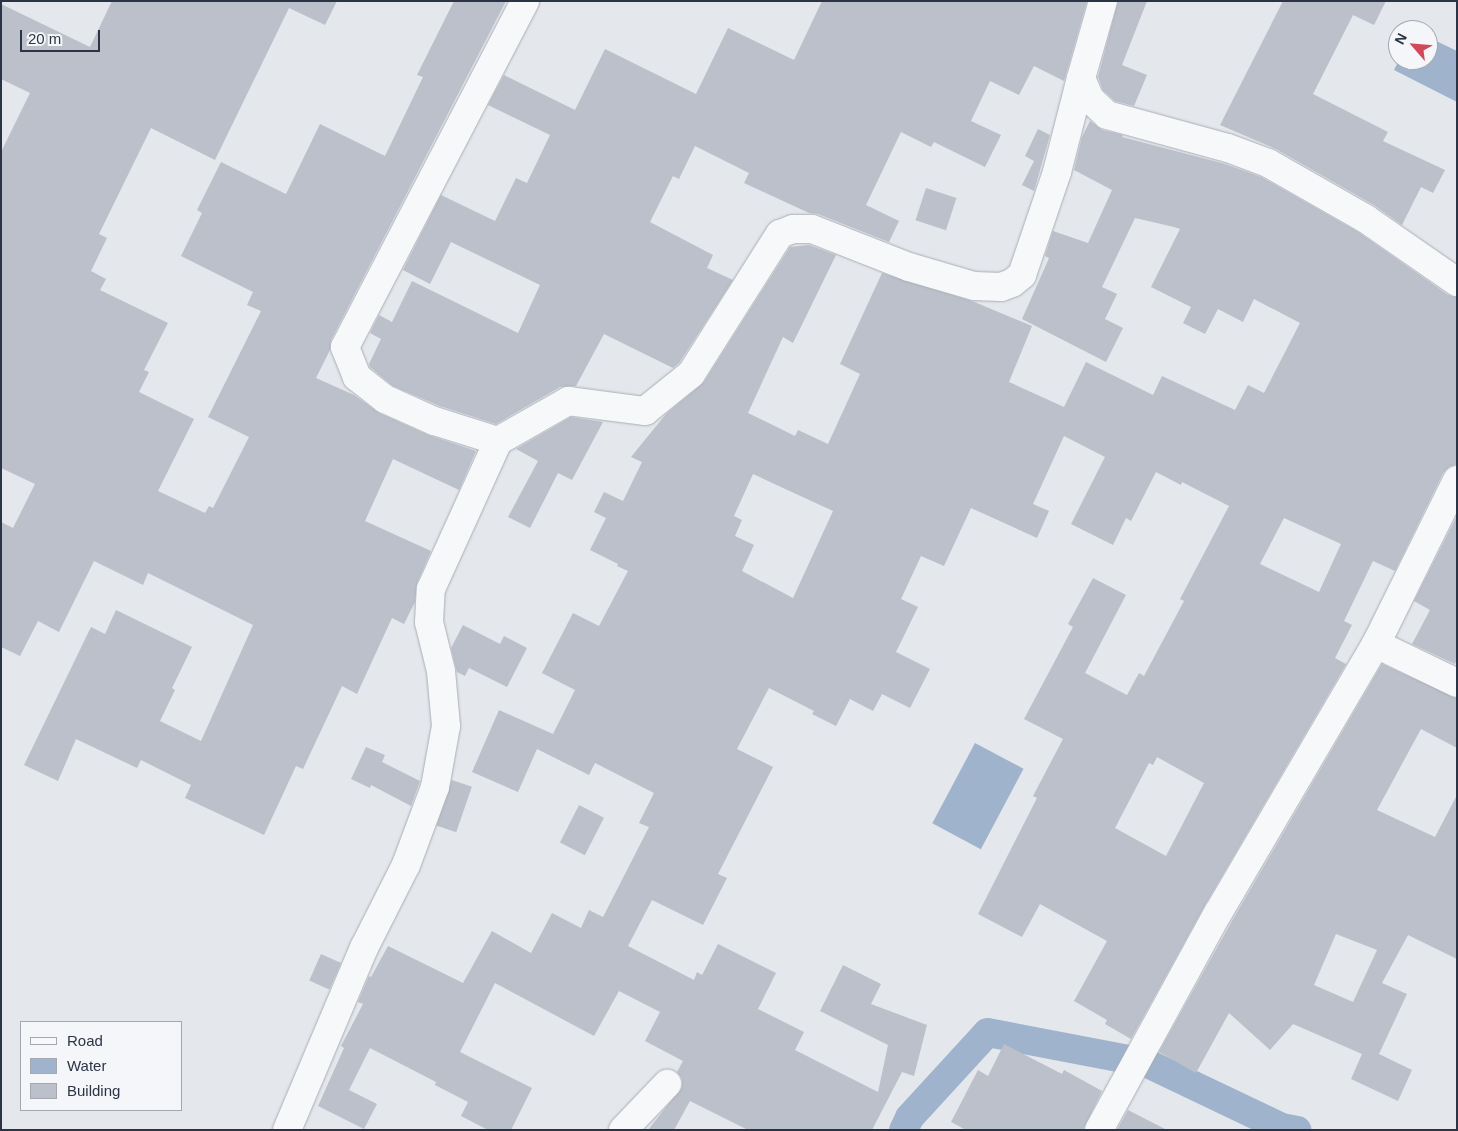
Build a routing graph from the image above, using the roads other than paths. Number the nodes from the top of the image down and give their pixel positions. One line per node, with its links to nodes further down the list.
1 (525, 1): 5 (street)
2 (1103, 1): 3 (street)
3 (1081, 78): 4 (street); 5 (street)
4 (1457, 282)
5 (498, 441): 11 (street)
6 (1457, 480): 7 (street)
7 (1376, 644): 8 (street); 10 (street)
8 (1457, 683)
9 (667, 1084): 12 (street)
10 (1104, 1120)
11 (286, 1130)
12 (623, 1130)

